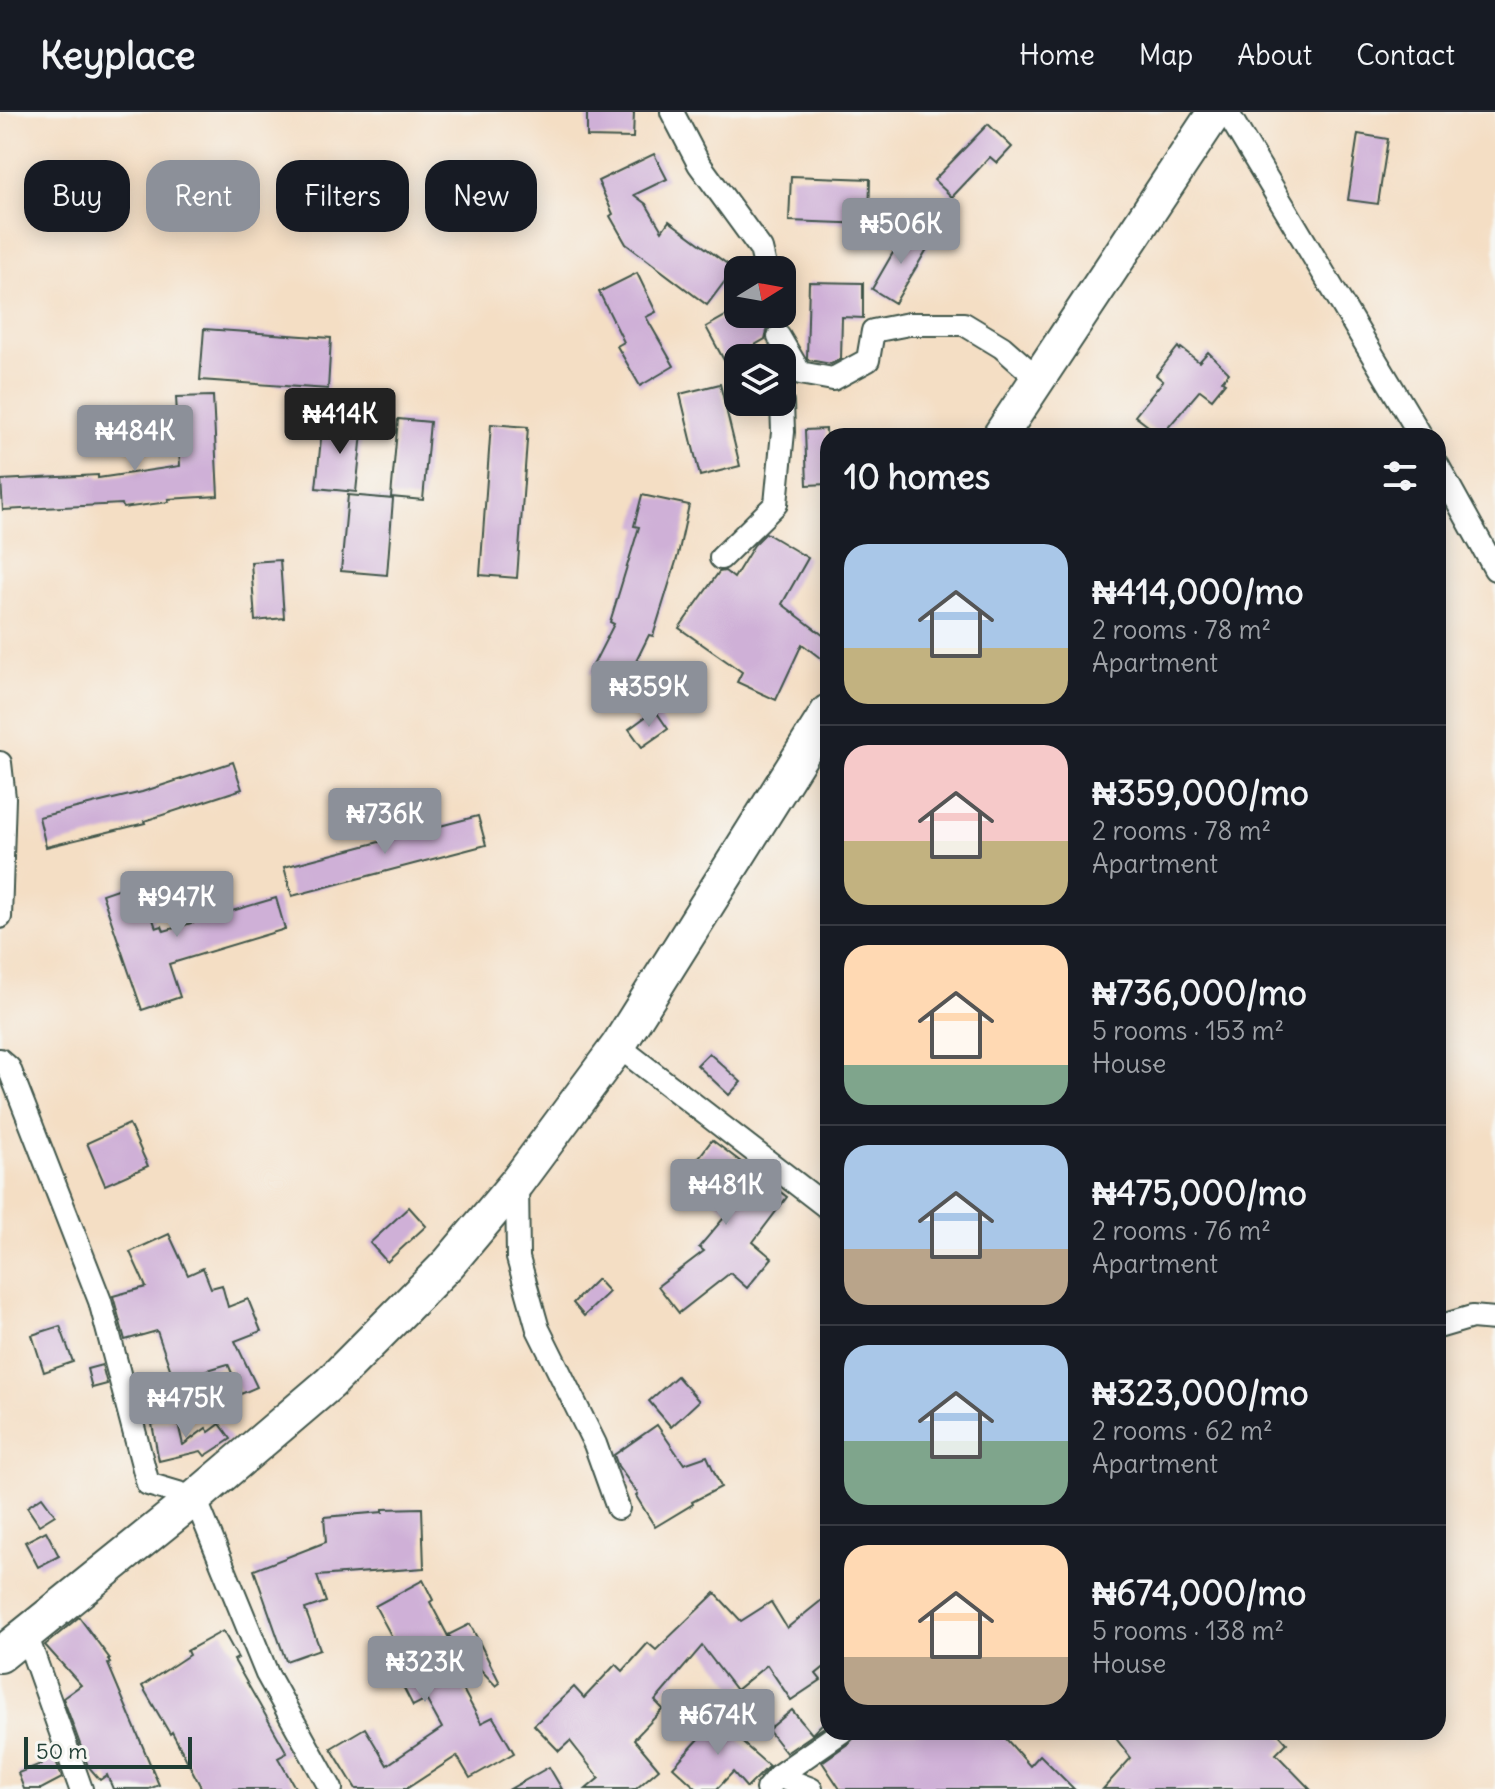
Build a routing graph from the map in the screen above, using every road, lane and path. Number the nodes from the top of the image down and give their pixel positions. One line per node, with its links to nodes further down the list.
1 (672, 112): 4 (street)
2 (1215, 112): 6 (main road)
3 (1227, 112): 9 (street)
4 (763, 256)
5 (796, 368): 6 (street)
6 (1037, 378): 8 (main road)
7 (782, 416): 11 (street)
8 (1005, 428)
9 (1416, 428)
10 (1446, 480): 12 (street)
11 (721, 558)
12 (1495, 569)
13 (820, 725): 16 (main road)
14 (0, 763): 15 (street)
15 (0, 917)
16 (618, 1046): 18 (main road); 19 (street)
17 (3, 1061): 22 (street)
18 (517, 1182): 22 (main road); 23 (street)
19 (820, 1202)
20 (1495, 1319): 21 (street)
21 (1446, 1325)
22 (195, 1498): 24 (main road); 28 (street)
23 (618, 1508)
24 (13, 1644): 27 (street)
25 (830, 1740): 26 (street)
26 (773, 1783): 29 (street)
27 (81, 1789)
28 (331, 1789)
29 (811, 1789)

